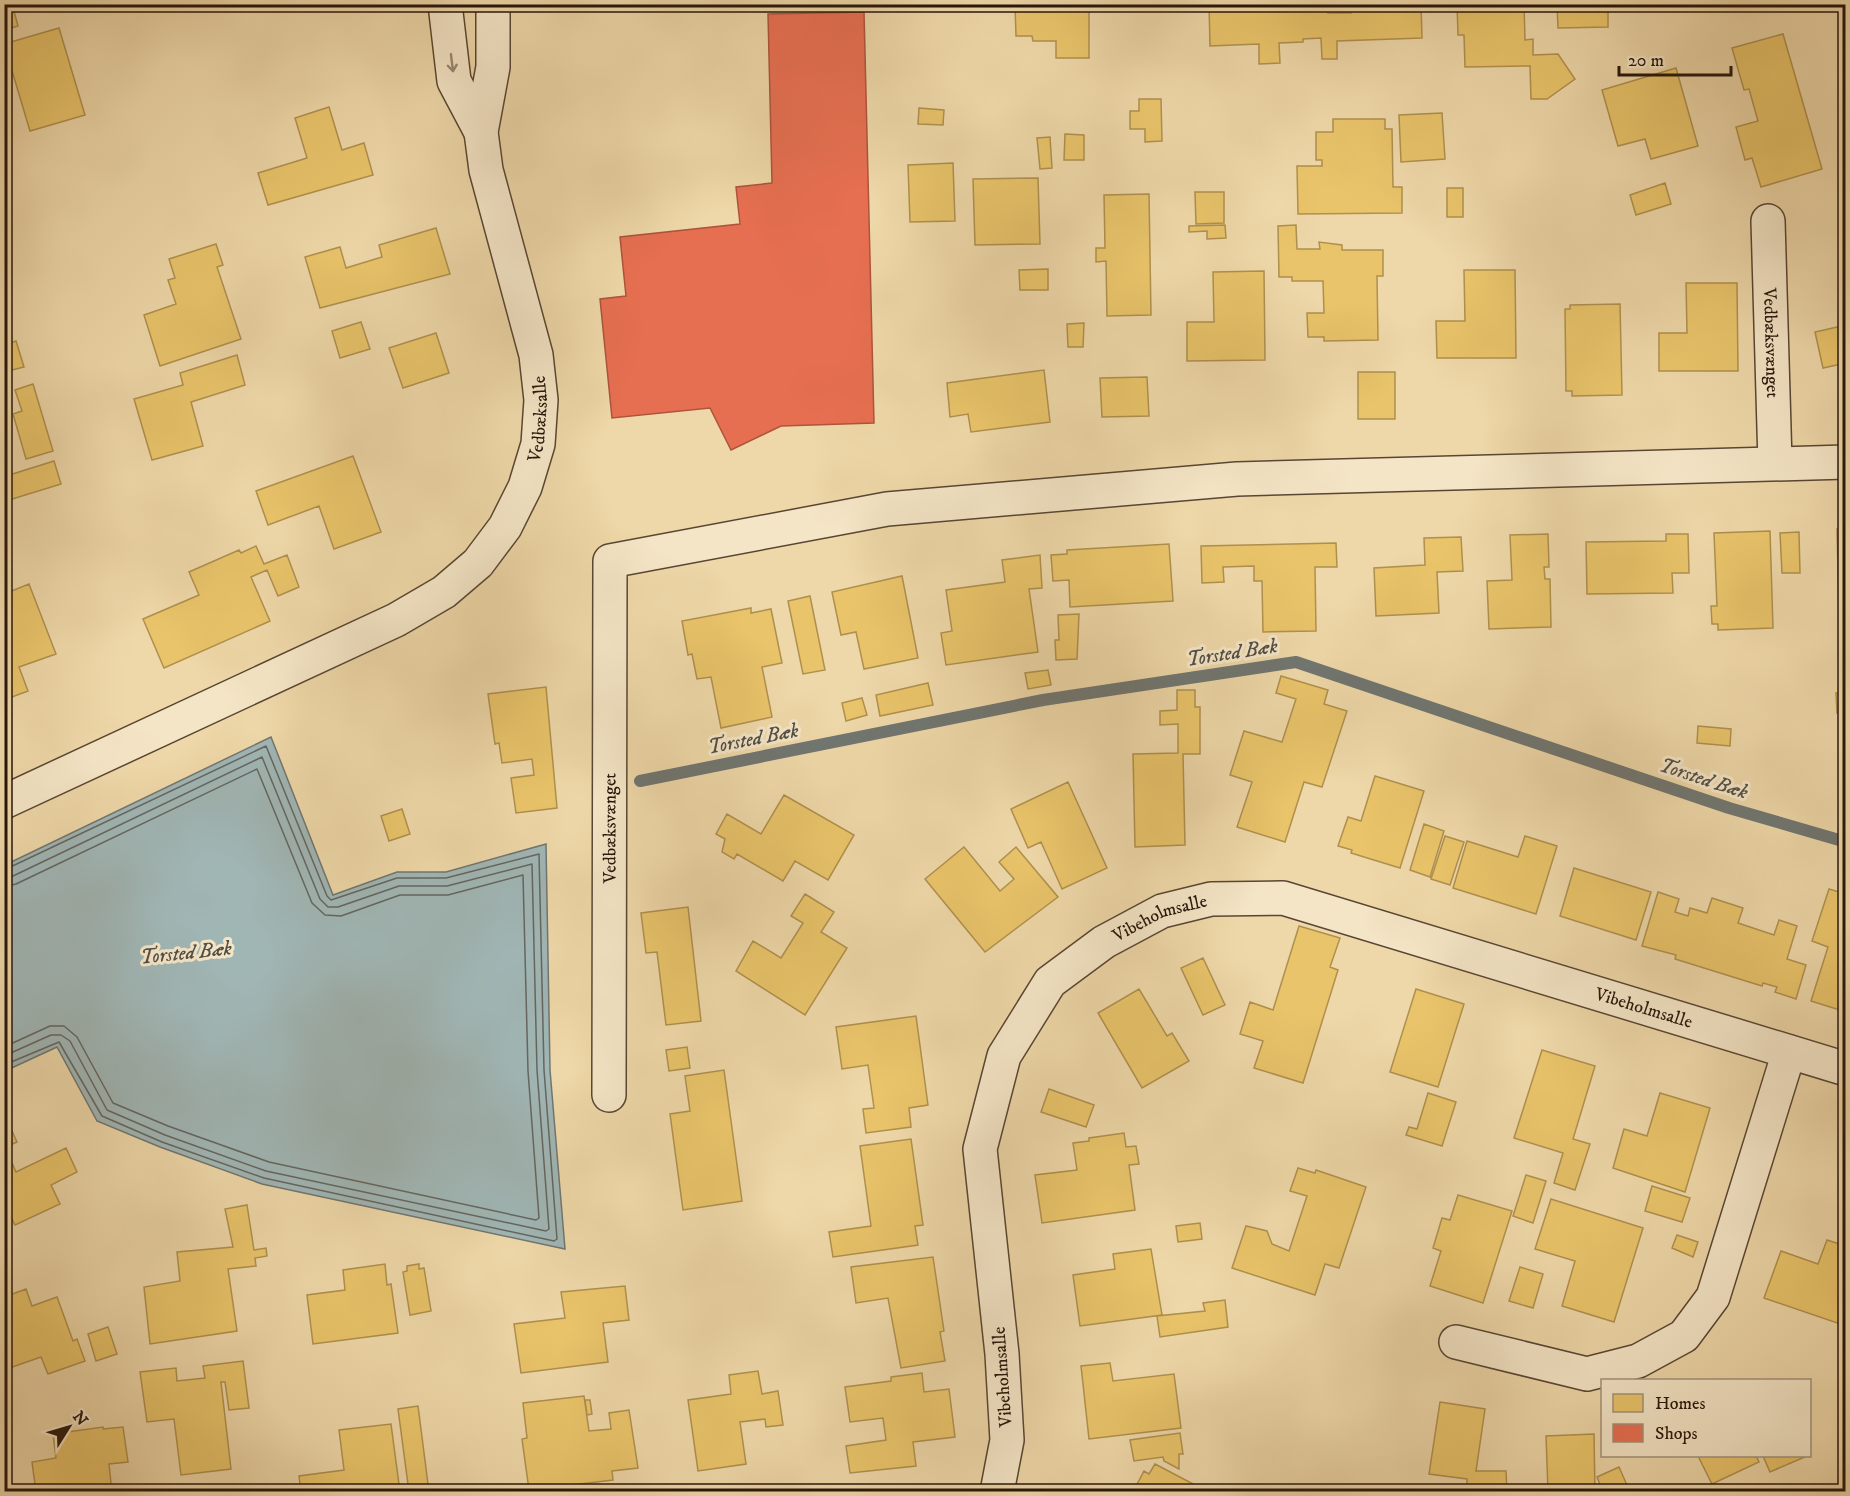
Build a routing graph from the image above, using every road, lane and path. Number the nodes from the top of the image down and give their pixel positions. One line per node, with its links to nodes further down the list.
1 (445, 4): 3 (street, Vedbæksalle, one-way to 3)
2 (492, 4): 3 (street, Vedbæksalle)
3 (481, 132): 7 (street, Vedbæksalle)
4 (1768, 221): 6 (street, Vedbæksvænget)
5 (1845, 462): 6 (street)
6 (1775, 463): 10 (street, Vedbæksvænget)
7 (4, 802)
8 (1789, 1052): 9 (street, Vibeholmsalle); 11 (street); 12 (street, Vibeholmsalle)
9 (1845, 1069)
10 (609, 1095)
11 (1456, 1342)
12 (997, 1491)

